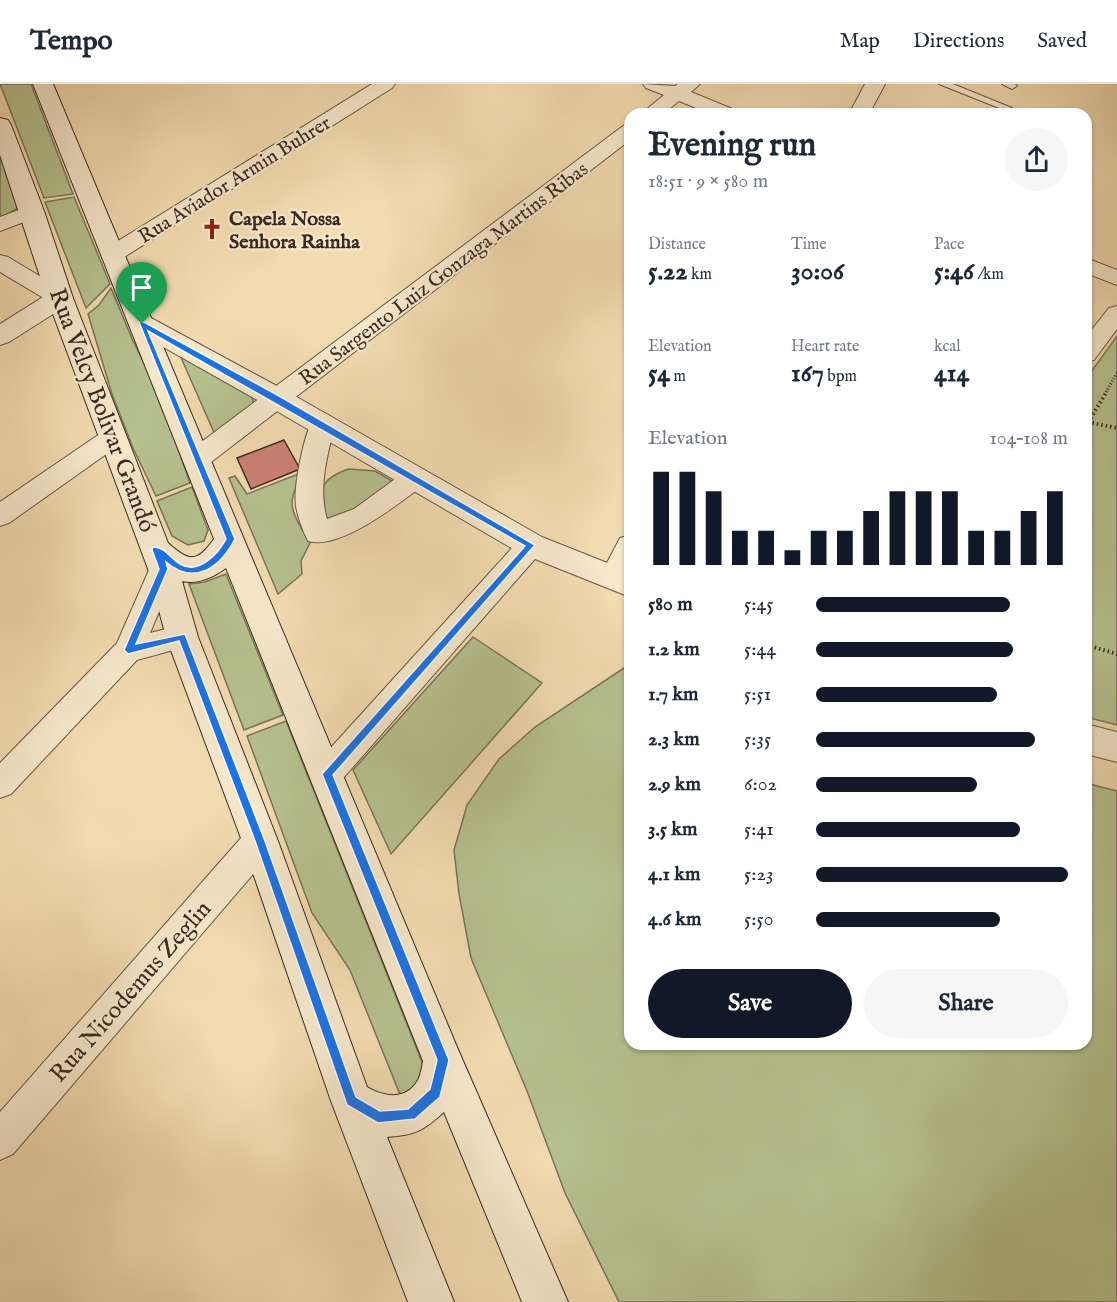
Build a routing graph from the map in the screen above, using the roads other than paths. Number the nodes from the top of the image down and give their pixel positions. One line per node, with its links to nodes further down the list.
1 (43, 84): 15 (main road)
2 (385, 84): 15 (street, Rua Aviador Armin Buhrer)
3 (653, 84): 6 (street)
4 (875, 84): 9 (street)
5 (944, 84): 10 (lane)
6 (684, 89): 7 (street); 8 (street)
7 (659, 108)
8 (717, 108)
9 (862, 108)
10 (1007, 108)
11 (0, 125): 13 (main road, Rua Velcy Bolivar Grandó)
12 (624, 135): 24 (street, Rua Sargento Luiz Gonzaga Martins Ribas)
13 (32, 210): 14 (street); 19 (main road, Rua Velcy Bolivar Grandó)
14 (0, 225)
15 (113, 254): 21 (main road)
16 (0, 262): 19 (street)
17 (1092, 268): 18 (street)
18 (1117, 278)
19 (60, 298): 22 (main road); 26 (main road, Rua Velcy Bolivar Grandó)
20 (1117, 313): 23 (street)
21 (142, 324): 24 (main road); 27 (main road)
22 (0, 336)
23 (1092, 346)
24 (278, 399): 25 (main road); 27 (street, Rua Sargento Luiz Gonzaga Martins Ribas)
25 (322, 425): 28 (main road); 28 (street)
26 (113, 437): 29 (street); 32 (main road, Rua Velcy Bolivar Grandó)
27 (197, 459): 30 (main road)
28 (416, 478): 31 (main road)
29 (0, 516)
30 (230, 539): 32 (main road); 38 (main road)
31 (531, 545): 33 (main road); 38 (street)
32 (160, 559): 34 (main road, Rua Velcy Bolivar Grandó); 35 (street)
33 (621, 581)
34 (182, 637): 35 (street); 40 (main road, Rua Velcy Bolivar Grandó)
35 (128, 650): 39 (street)
36 (1092, 741): 37 (main road)
37 (1117, 747)
38 (327, 774): 41 (main road)
39 (0, 784)
40 (260, 841): 42 (main road, Rua Velcy Bolivar Grandó); 43 (street, Rua Nicodemus Zeglin)
41 (443, 1060): 42 (main road); 45 (main road)
42 (352, 1101): 44 (main road, Rua Velcy Bolivar Grandó)
43 (0, 1141)
44 (431, 1302)
45 (545, 1302)

